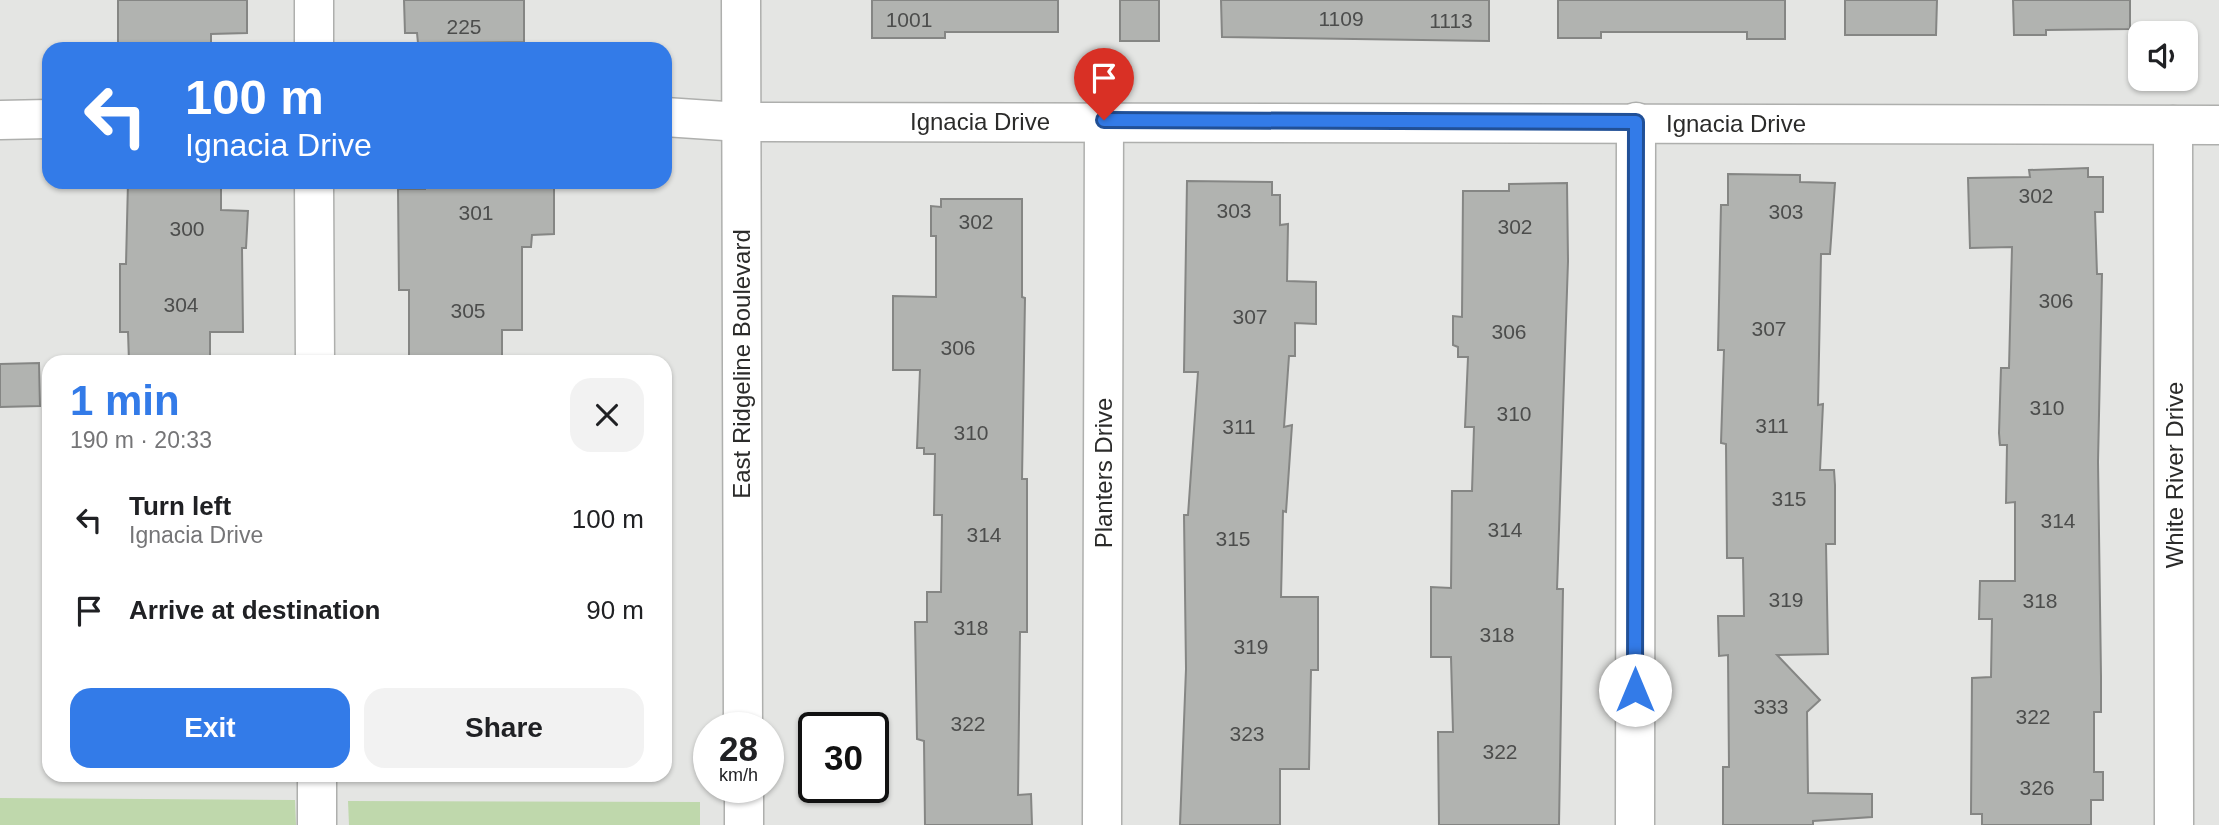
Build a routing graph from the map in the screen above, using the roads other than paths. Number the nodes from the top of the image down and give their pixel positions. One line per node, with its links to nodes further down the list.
1 (314, 0): 3 (street)
2 (741, 0): 8 (street, East Ridgeline Boulevard)
3 (314, 42)
4 (672, 117): 8 (street, Ignacia Drive)
5 (42, 119): 6 (street)
6 (0, 120)
7 (1104, 120): 8 (street, Ignacia Drive); 9 (street, Ignacia Drive); 19 (street, Planters Drive)
8 (740, 122): 14 (street, East Ridgeline Boulevard)
9 (1636, 122): 10 (street, Ignacia Drive); 20 (street)
10 (2173, 125): 11 (street, Ignacia Drive); 21 (street, White River Drive)
11 (2219, 125)
12 (314, 189): 13 (street)
13 (315, 355)
14 (743, 712)
15 (317, 782): 17 (street)
16 (744, 803): 18 (street)
17 (317, 825)
18 (744, 825)
19 (1102, 825)
20 (1635, 825)
21 (2175, 825)

